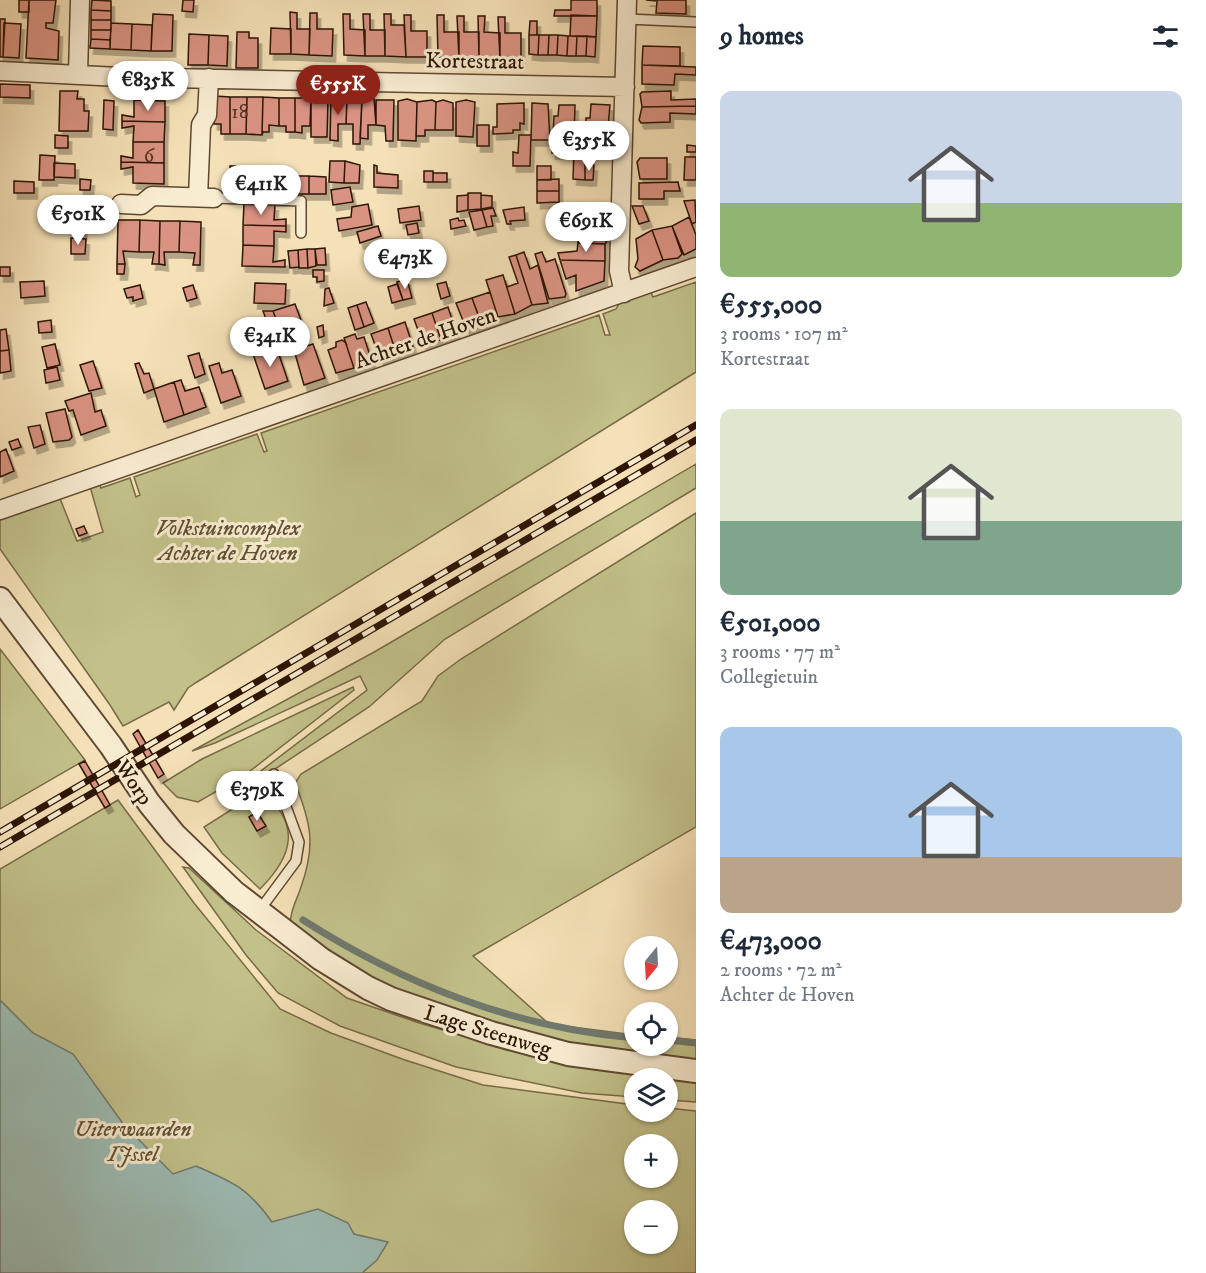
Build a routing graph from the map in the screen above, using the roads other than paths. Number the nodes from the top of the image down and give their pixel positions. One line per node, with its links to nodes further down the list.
1 (80, 0): 6 (street)
2 (627, 0): 3 (street)
3 (627, 19): 4 (lane); 8 (street)
4 (696, 22)
5 (0, 71): 6 (street, Kortestraat)
6 (78, 74): 7 (street, Kortestraat)
7 (209, 78): 8 (street, Kortestraat); 9 (street)
8 (625, 87): 13 (street)
9 (206, 197): 10 (street); 11 (lane)
10 (121, 204)
11 (301, 233)
12 (696, 267): 13 (street, Achter de Hoven)
13 (624, 293): 14 (street, Achter de Hoven)
14 (0, 510)
15 (0, 599): 17 (street, Worp)
16 (274, 774): 17 (lane)
17 (257, 912): 18 (street, Worp)
18 (296, 942): 19 (street, Lage Steenweg)
19 (696, 1071)

